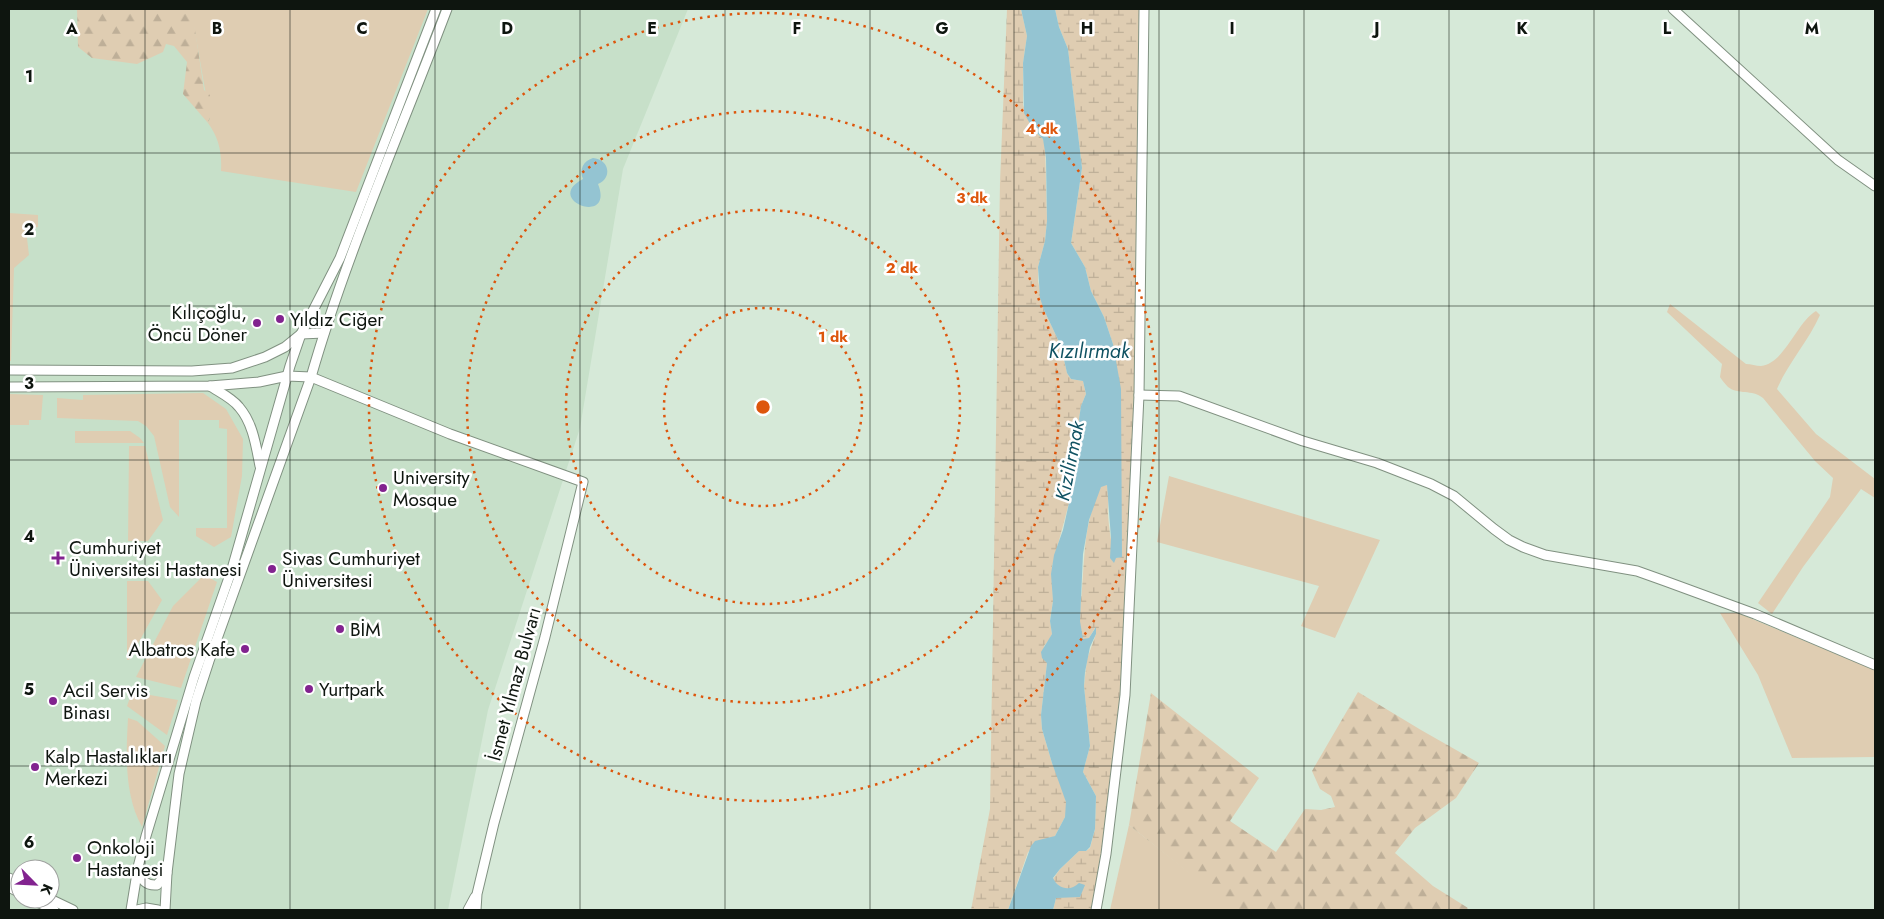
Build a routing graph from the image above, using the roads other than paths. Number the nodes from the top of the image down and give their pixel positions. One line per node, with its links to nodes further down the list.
1 (436, 9): 7 (street)
2 (447, 9): 6 (street)
3 (1144, 9): 13 (street)
4 (1673, 9): 5 (street)
5 (1875, 186)
6 (324, 333): 7 (street); 10 (street)
7 (301, 334): 8 (street); 9 (street)
8 (9, 370)
9 (288, 376): 10 (street); 11 (street); 14 (street)
10 (311, 378): 17 (street); 18 (street, İsmet Yılmaz Bulvarı)
11 (210, 386): 12 (street); 14 (street)
12 (9, 387)
13 (1139, 395): 15 (street); 27 (street)
14 (261, 471): 16 (street)
15 (1875, 664)
16 (138, 867): 17 (street); 21 (street)
17 (167, 874): 24 (street)
18 (477, 894): 25 (street, İsmet Yılmaz Bulvarı); 26 (street, İsmet Yılmaz Bulvarı)
19 (60, 904): 20 (street)
20 (73, 910)
21 (131, 910)
22 (137, 910): 23 (street)
23 (158, 910)
24 (165, 910)
25 (468, 910)
26 (476, 910)
27 (1096, 910)

